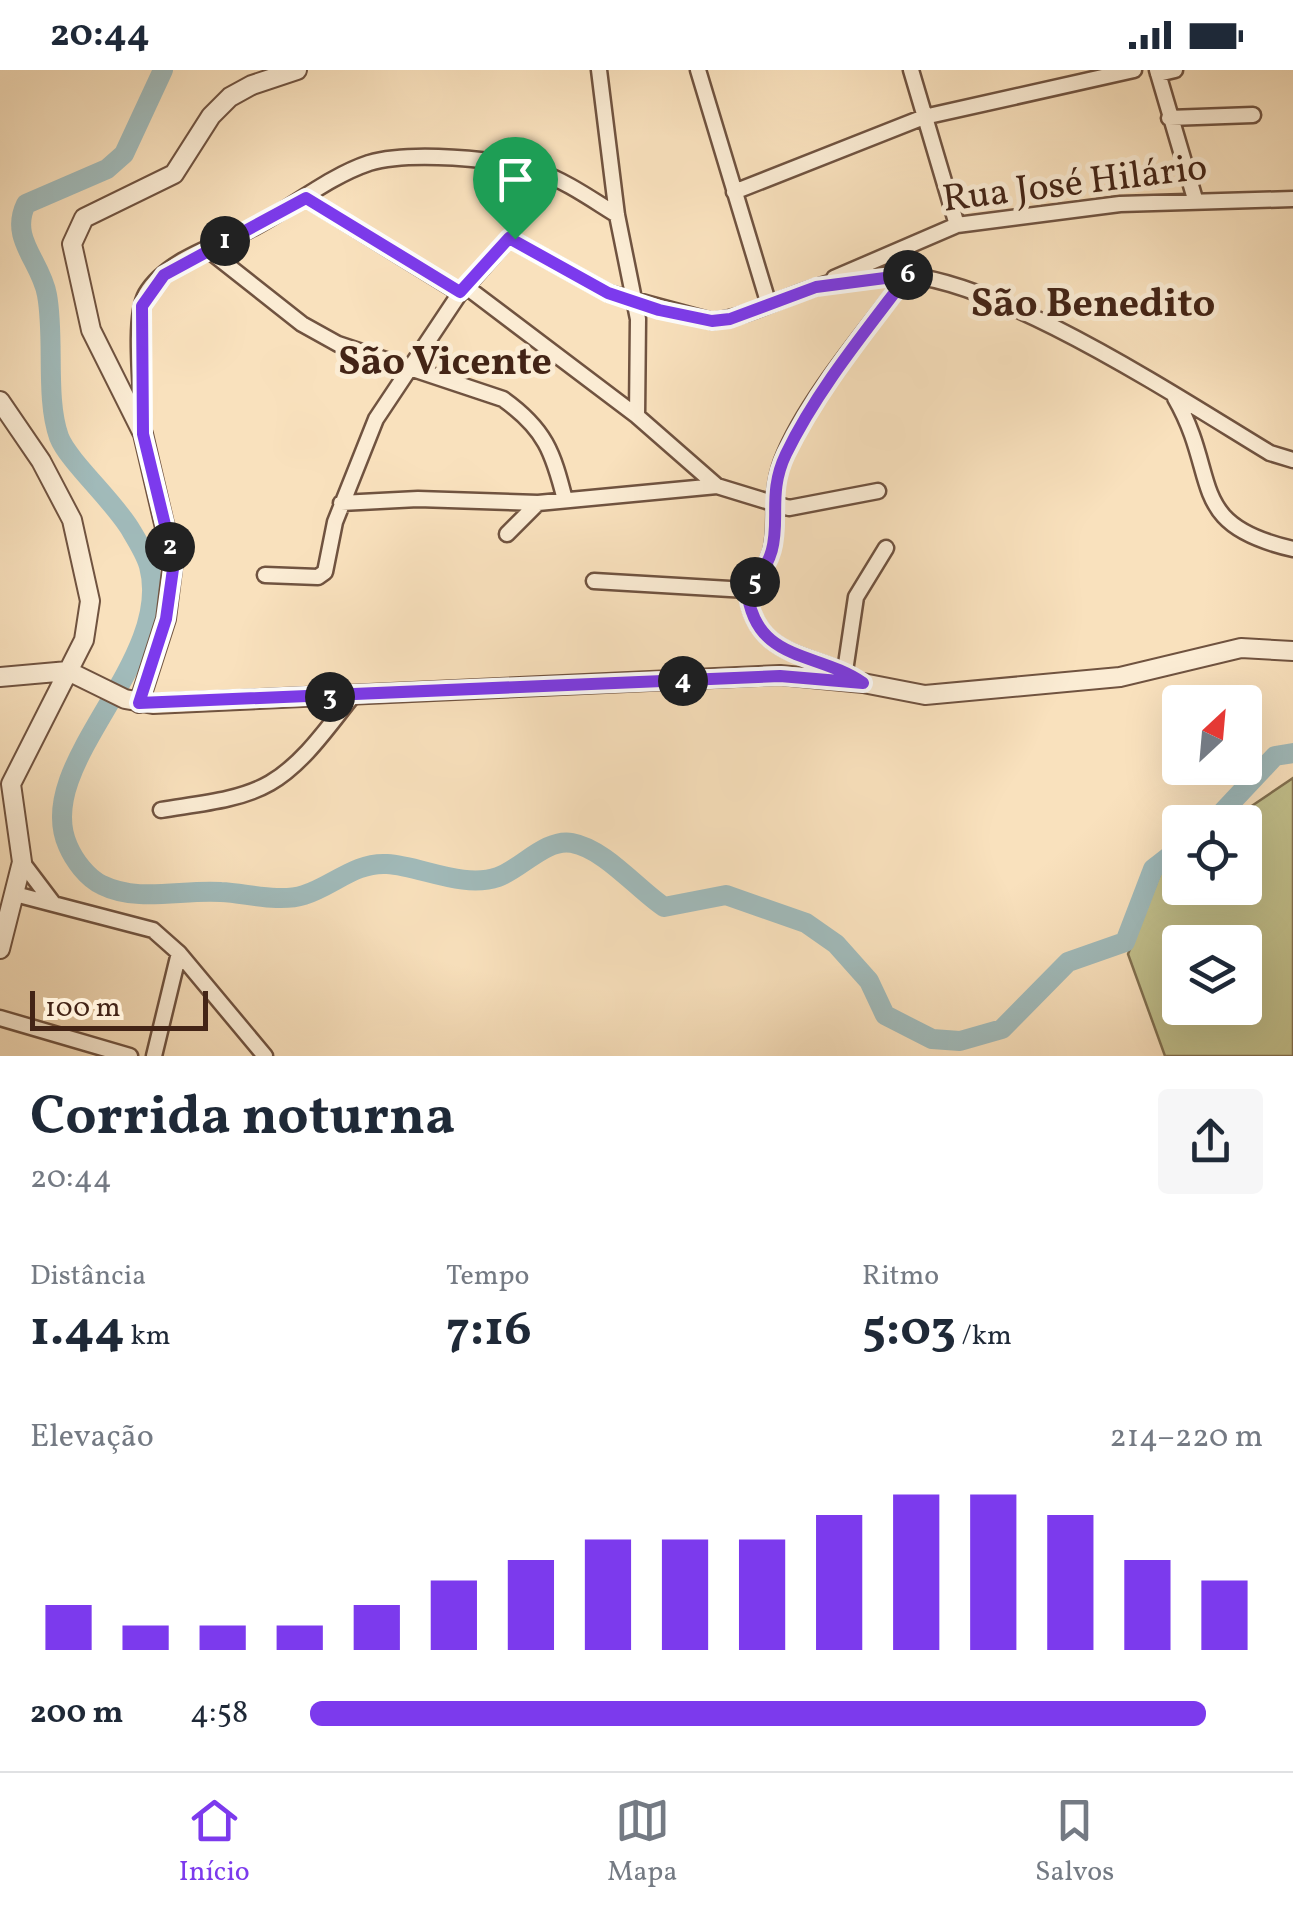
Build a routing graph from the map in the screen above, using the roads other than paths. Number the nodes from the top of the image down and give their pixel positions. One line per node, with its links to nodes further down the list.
1 (297, 70): 27 (street)
2 (599, 70): 15 (street)
3 (698, 70): 11 (street)
4 (911, 70): 9 (street)
5 (1134, 70): 9 (street)
6 (1175, 70): 7 (street)
7 (1157, 72): 10 (street)
8 (1253, 114): 10 (street)
9 (924, 117): 11 (street); 16 (street)
10 (1169, 118): 13 (street)
11 (734, 192): 22 (street)
12 (306, 198): 15 (street); 17 (street); 20 (street)
13 (1195, 199): 14 (street, Rua José Hilário); 16 (street, Rua José Hilário)
14 (1293, 199)
15 (617, 215): 21 (street)
16 (957, 226): 19 (street, Rua José Hilário)
17 (207, 249): 23 (street); 27 (street)
18 (908, 275): 19 (street); 24 (street); 34 (street)
19 (816, 287): 22 (street)
20 (463, 290): 21 (street); 23 (street); 26 (street)
21 (636, 303): 22 (street); 26 (street)
22 (768, 305)
23 (407, 369): 31 (street); 32 (street)
24 (1172, 393): 28 (street); 37 (street)
25 (0, 401): 43 (street)
26 (636, 416): 29 (street)
27 (143, 434): 47 (street)
28 (1293, 460)
29 (716, 486): 31 (street); 34 (street)
30 (878, 491): 34 (street)
31 (565, 500): 33 (street)
32 (341, 503): 33 (street); 38 (street)
33 (538, 503): 35 (street)
34 (774, 506): 40 (street)
35 (507, 534)
36 (886, 548): 42 (street)
37 (1293, 550)
38 (264, 575)
39 (594, 581): 40 (street)
40 (747, 590): 42 (street)
41 (1293, 651): 45 (street)
42 (845, 670): 45 (street)
43 (75, 674): 44 (street); 47 (street); 49 (street)
44 (0, 677)
45 (863, 683): 46 (street)
46 (352, 697): 47 (street); 48 (street)
47 (139, 703)
48 (161, 810)
49 (22, 862): 50 (street); 51 (street)
50 (14, 894): 51 (street); 52 (street)
51 (54, 903): 53 (street)
52 (0, 949)
53 (179, 953): 56 (street); 57 (street)
54 (0, 1018): 55 (street)
55 (130, 1056)
56 (154, 1056)
57 (265, 1056)

